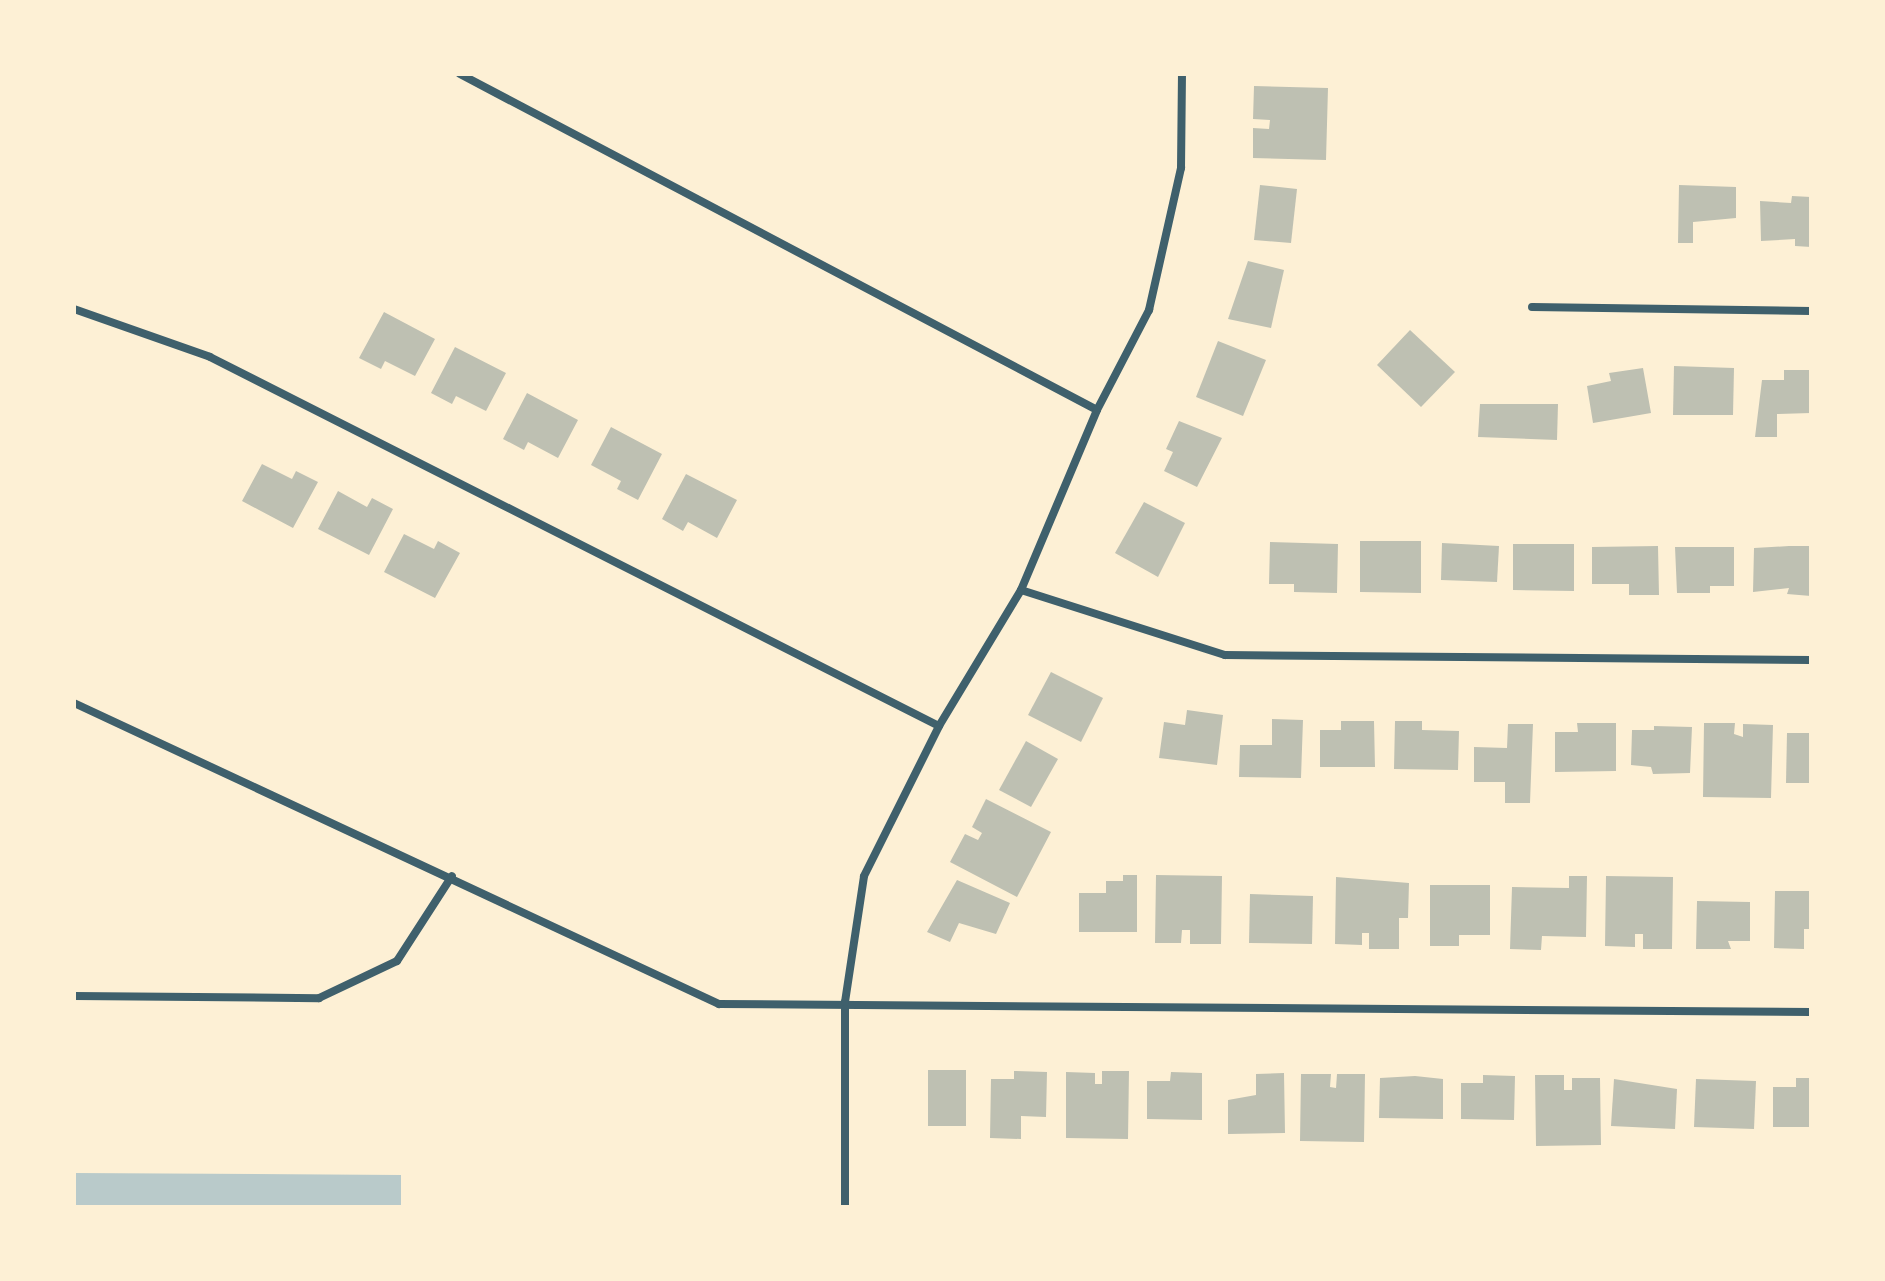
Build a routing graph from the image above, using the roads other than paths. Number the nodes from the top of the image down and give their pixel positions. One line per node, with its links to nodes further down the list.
1 (460, 74): 6 (street)
2 (1182, 74): 6 (street)
3 (1532, 307): 5 (street)
4 (74, 309): 10 (street)
5 (1811, 311)
6 (1097, 410): 7 (street)
7 (1021, 590): 8 (street); 10 (street)
8 (1811, 660)
9 (74, 703): 11 (street)
10 (939, 726): 13 (street)
11 (452, 876): 12 (street); 13 (street)
12 (74, 996)
13 (845, 1002): 14 (street); 15 (street)
14 (1811, 1012)
15 (845, 1207)

